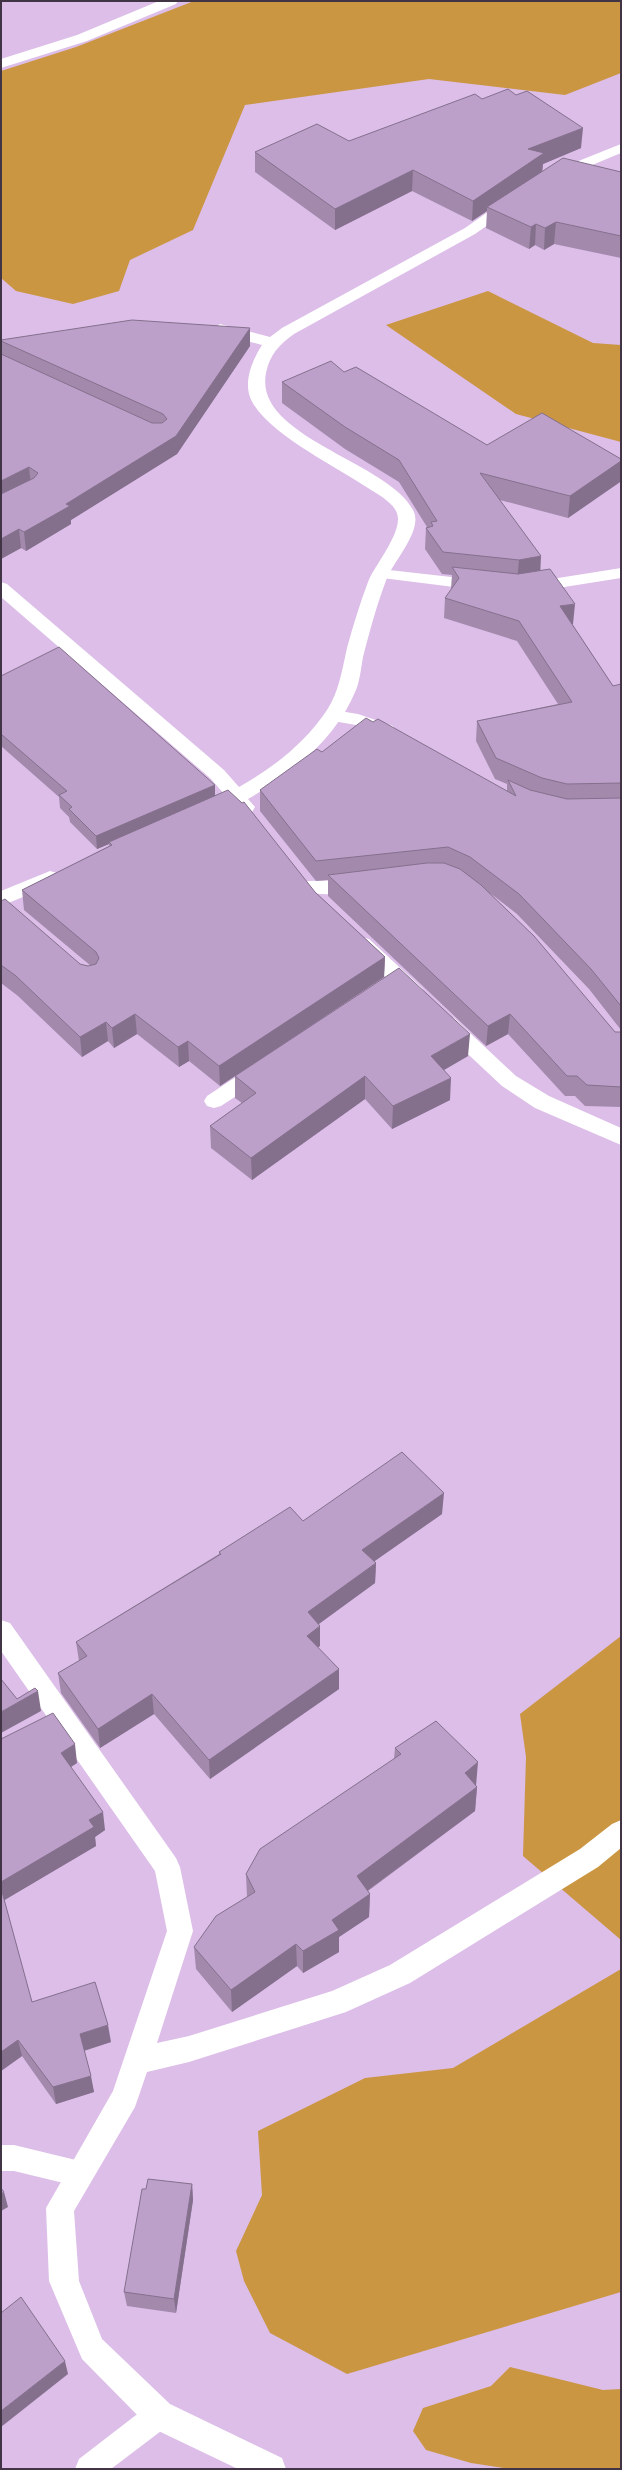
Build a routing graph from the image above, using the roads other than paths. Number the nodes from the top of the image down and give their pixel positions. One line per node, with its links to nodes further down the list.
1 (171, 1): 2 (street)
2 (1, 64)
3 (621, 148): 4 (street)
4 (541, 183)
5 (522, 196): 7 (street)
6 (208, 328): 7 (street)
7 (270, 344): 9 (street)
8 (621, 573): 12 (lane)
9 (380, 574): 10 (lane); 13 (street)
10 (495, 586)
11 (1, 588): 15 (street)
12 (516, 588)
13 (333, 716): 14 (lane); 15 (street)
14 (404, 736)
15 (236, 798): 16 (street); 17 (street)
16 (198, 816)
17 (256, 820)
18 (65, 872): 22 (street)
19 (296, 872): 21 (street)
20 (373, 884): 21 (lane)
21 (308, 887): 23 (street)
22 (5, 904)
23 (323, 906)
24 (348, 930): 27 (street)
25 (274, 1061): 26 (lane)
26 (214, 1101)
27 (621, 1137)
28 (1, 1631): 30 (street)
29 (621, 1832): 30 (street)
30 (136, 2061): 32 (street)
31 (1, 2158): 32 (lane)
32 (80, 2174): 33 (street)
33 (159, 2414): 34 (lane); 35 (street)
34 (89, 2469)
35 (271, 2469)

